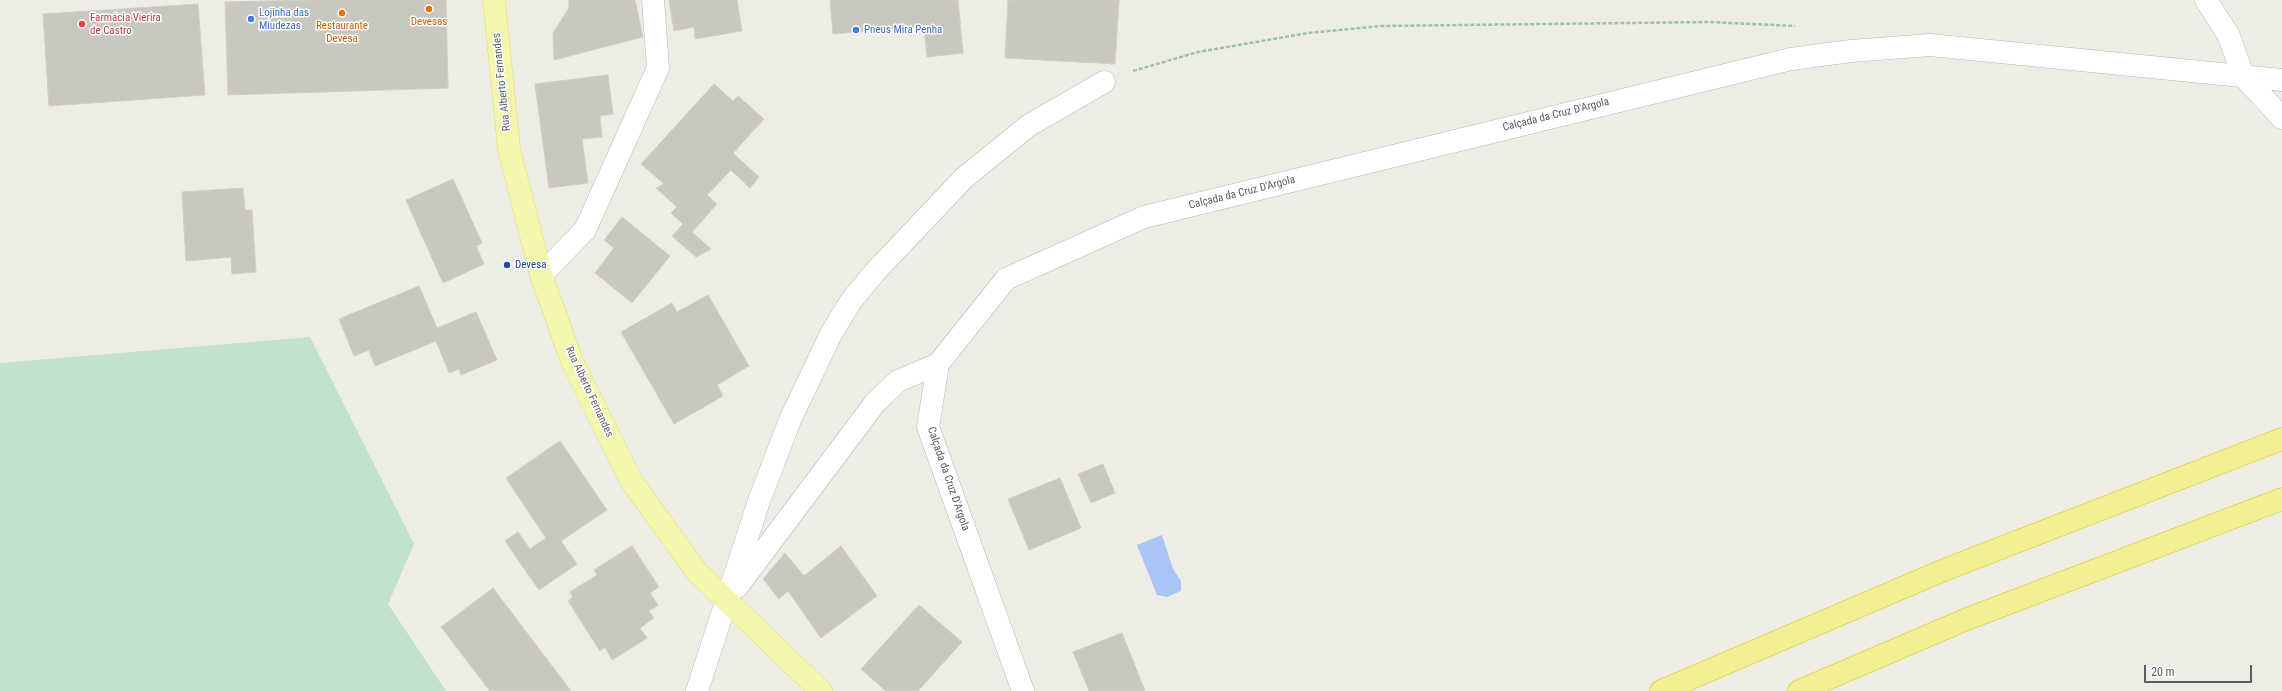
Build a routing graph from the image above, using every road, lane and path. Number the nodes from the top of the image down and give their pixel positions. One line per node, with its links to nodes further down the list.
1 (494, 0): 9 (main road, Rua Alberto Fernandes)
2 (653, 0): 9 (street)
3 (2206, 0): 5 (street)
4 (1803, 27): 7 (path)
5 (2243, 76): 6 (street, Calçada da Cruz D'Argola); 8 (street); 10 (street, Calçada da Cruz D'Argola)
6 (2282, 80)
7 (1104, 82): 13 (street)
8 (2282, 118)
9 (541, 275): 13 (main road, Rua Alberto Fernandes)
10 (938, 364): 13 (street); 16 (street, Calçada da Cruz D'Argola)
11 (2282, 439): 17 (highway)
12 (2282, 499): 18 (highway)
13 (726, 602): 14 (street); 15 (main road, Rua Alberto Fernandes)
14 (697, 691)
15 (821, 691)
16 (1023, 691)
17 (1661, 691)
18 (1799, 691)

